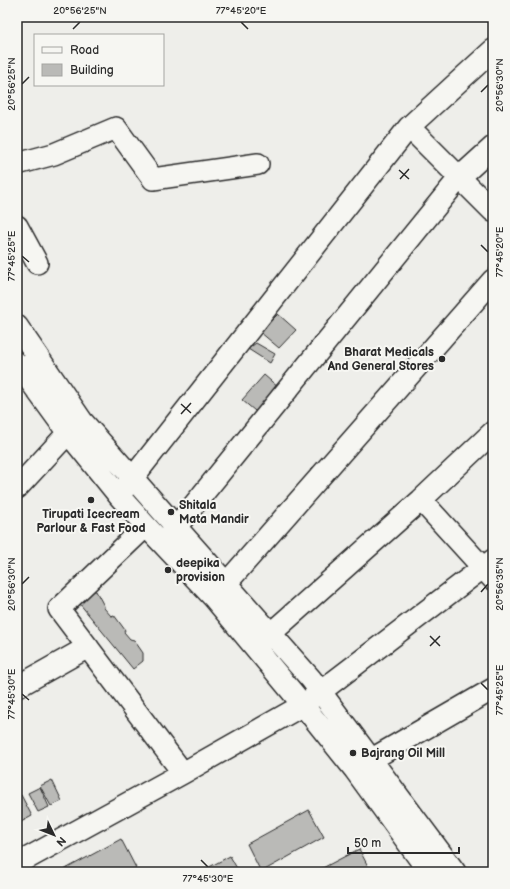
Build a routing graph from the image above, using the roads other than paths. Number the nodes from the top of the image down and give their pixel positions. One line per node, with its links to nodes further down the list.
1 (493, 50): 2 (street)
2 (409, 127): 6 (street); 15 (street)
3 (493, 147): 6 (street)
4 (17, 164): 5 (street)
5 (258, 164)
6 (460, 177): 7 (street); 20 (street)
7 (493, 211)
8 (17, 226): 9 (street)
9 (38, 263)
10 (493, 280): 23 (street)
11 (17, 326): 13 (street)
12 (17, 363): 13 (street)
13 (75, 427): 15 (street); 16 (street); 17 (street)
14 (493, 432): 18 (street)
15 (132, 478): 17 (street); 20 (street)
16 (17, 488)
17 (119, 496): 19 (street)
18 (421, 500): 22 (street); 24 (street)
19 (146, 526): 21 (street); 25 (street)
20 (176, 527): 21 (street); 23 (street)
21 (163, 544): 23 (street)
22 (490, 569): 29 (street)
23 (220, 591): 24 (street); 26 (street)
24 (270, 633): 26 (street); 29 (street)
25 (88, 647): 27 (street); 32 (street)
26 (255, 647): 30 (street)
27 (17, 687)
28 (493, 689): 31 (street)
29 (321, 693): 30 (street); 31 (street)
30 (303, 706): 31 (street); 32 (street)
31 (364, 765): 34 (street); 35 (street)
32 (183, 773): 33 (street)
33 (17, 864)
34 (429, 872)
35 (455, 872)

